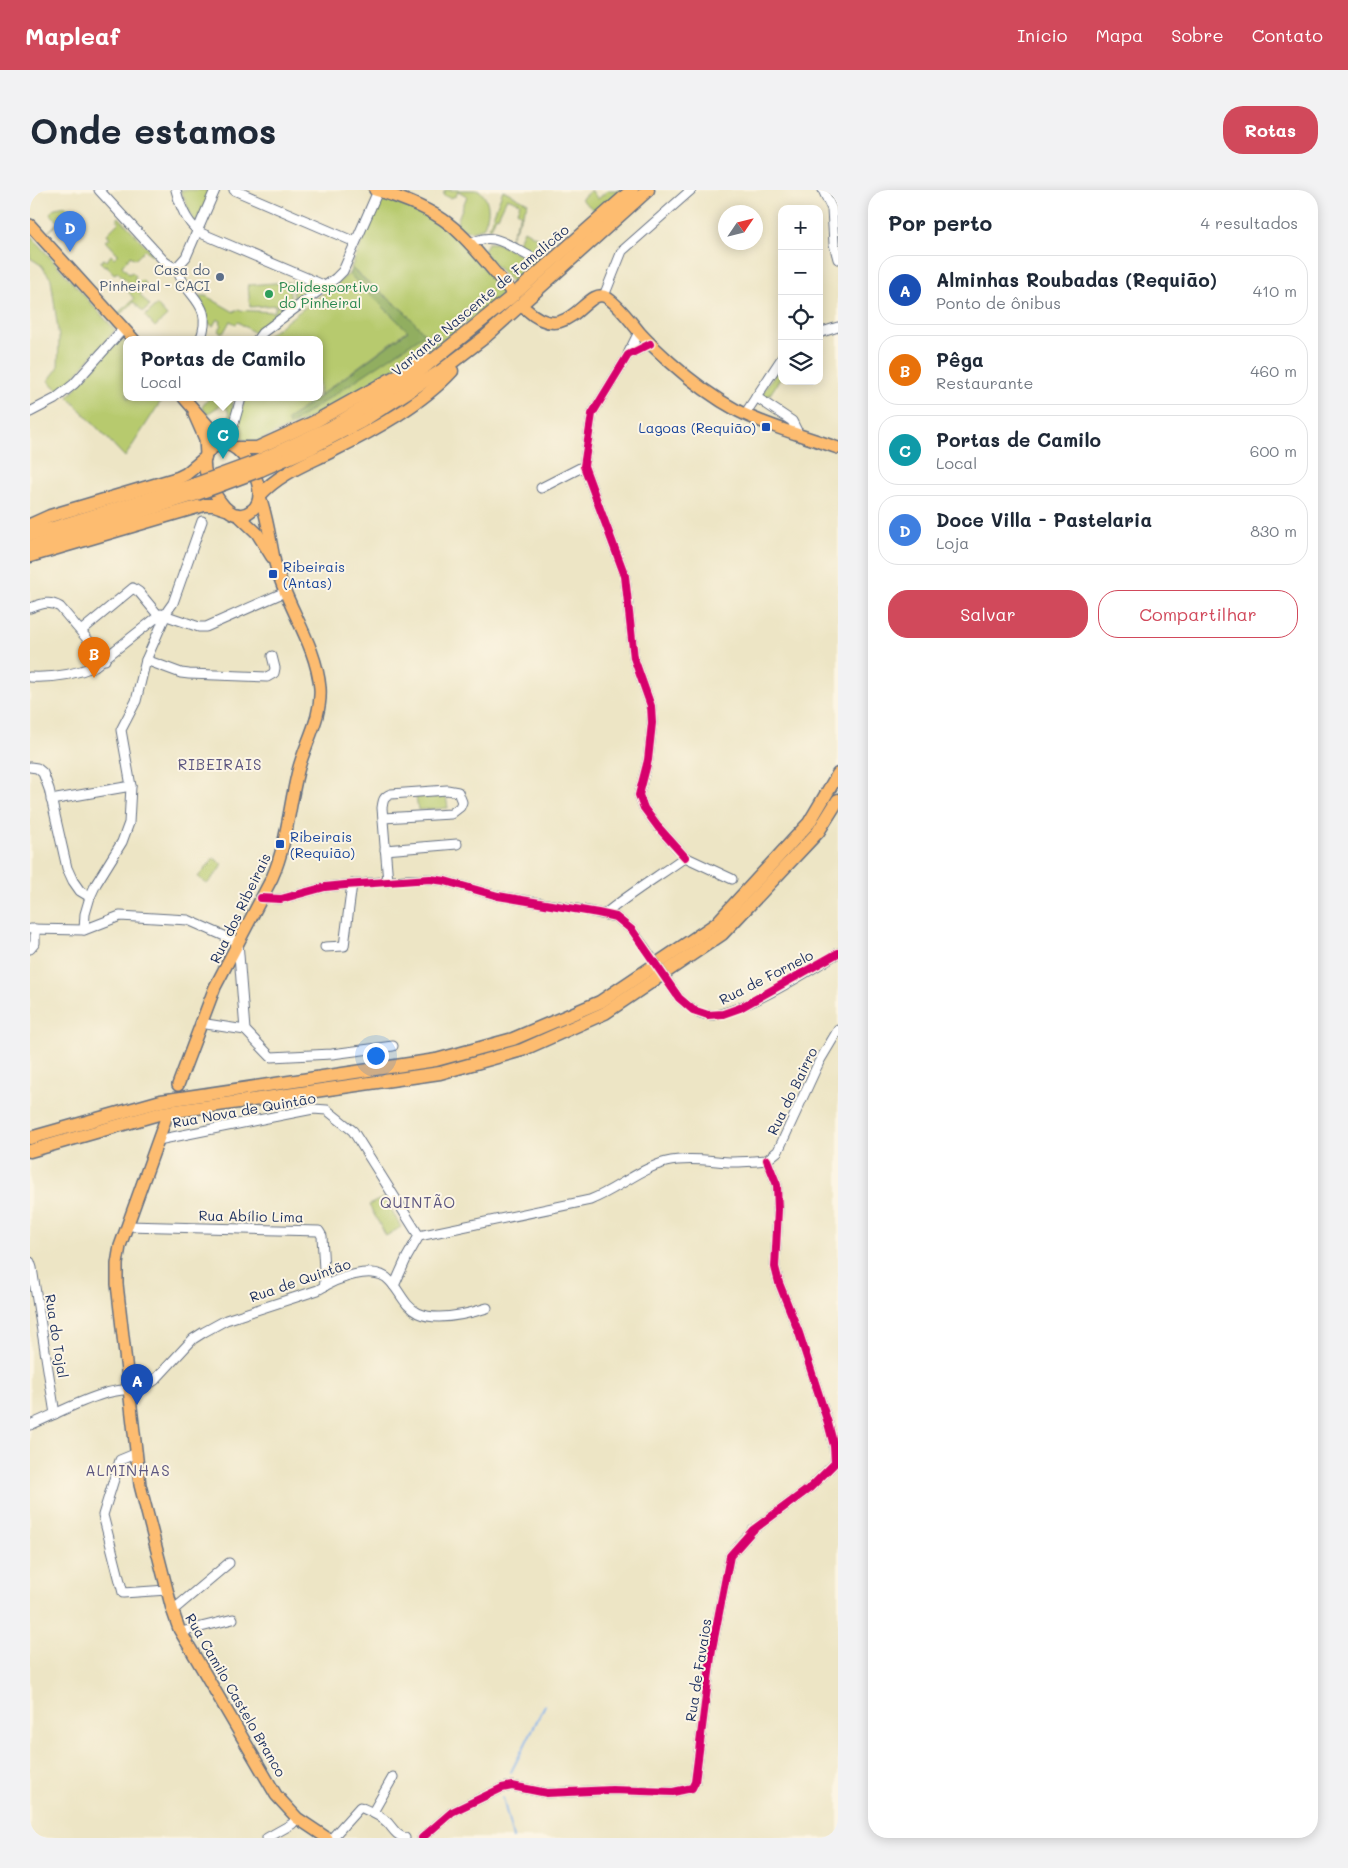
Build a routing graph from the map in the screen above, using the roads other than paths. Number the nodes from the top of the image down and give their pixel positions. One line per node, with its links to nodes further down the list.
1 (99, 190): 16 (street)
2 (176, 190): 11 (street)
3 (215, 190): 11 (street)
4 (234, 190): 12 (street)
5 (376, 190): 12 (street); 13 (main road)
6 (632, 190): 28 (highway, Variante Nascente de Famalicão)
7 (648, 190): 30 (highway, Variante Nascente de Famalicão)
8 (690, 190): 19 (street)
9 (823, 190): 15 (street)
10 (30, 226): 22 (main road)
11 (197, 231): 16 (street); 17 (street)
12 (356, 242): 17 (street)
13 (470, 245): 14 (street); 18 (main road)
14 (531, 257)
15 (838, 259)
16 (177, 267): 26 (street)
17 (324, 287): 27 (street)
18 (510, 290)
19 (601, 296): 20 (main road); 23 (main road)
20 (527, 310)
21 (838, 328): 24 (street)
22 (123, 329): 25 (main road); 36 (street)
23 (639, 332): 29 (main road); 31 (street)
24 (823, 332)
25 (130, 336)
26 (202, 336)
27 (260, 336)
28 (456, 344): 39 (highway); 42 (highway, Variante Nascente de Famalicão)
29 (650, 344): 31 (street); 37 (main road)
30 (470, 350): 42 (highway, Variante Nascente de Famalicão); 46 (highway)
31 (628, 355): 43 (street)
32 (778, 364): 33 (street)
33 (756, 396): 37 (street); 38 (street)
34 (187, 401): 39 (main road); 41 (main road)
35 (240, 401): 39 (street)
36 (30, 412)
37 (745, 414): 38 (main road)
38 (798, 433): 40 (main road)
39 (230, 446): 41 (main road); 46 (main road)
40 (838, 448)
41 (206, 457): 47 (main road); 49 (highway)
42 (259, 466): 45 (highway, Variante Nascente de Famalicão, bridge)
43 (584, 466): 44 (street); 70 (street)
44 (541, 488)
45 (195, 490): 50 (highway, Variante Nascente de Famalicão); 51 (highway, Variante Nascente de Famalicão)
46 (260, 496): 47 (main road); 53 (main road)
47 (232, 512): 52 (highway); 53 (main road)
48 (202, 521): 56 (street)
49 (30, 525)
50 (30, 535)
51 (30, 547)
52 (30, 556)
53 (275, 563): 54 (main road, Rua dos Ribeirais)
54 (285, 592): 56 (street); 75 (main road, Rua dos Ribeirais)
55 (30, 608): 57 (street)
56 (162, 615): 57 (street); 59 (street); 60 (street)
57 (81, 631): 59 (street)
58 (272, 656): 60 (street)
59 (105, 660): 61 (street)
60 (146, 660): 64 (street)
61 (30, 677)
62 (30, 767): 65 (street)
63 (838, 774): 89 (highway)
64 (131, 786): 65 (street); 74 (street)
65 (51, 800): 74 (street)
66 (838, 800): 91 (highway)
67 (383, 818): 67 (street); 69 (street)
68 (457, 844): 69 (street)
69 (385, 850): 72 (street)
70 (686, 857): 71 (street); 76 (street)
71 (732, 879)
72 (388, 882): 73 (street); 76 (street)
73 (352, 884): 75 (street); 80 (street)
74 (90, 897): 78 (street)
75 (261, 898): 79 (main road, Rua dos Ribeirais)
76 (605, 914): 82 (street, Rua de Fornelo, bridge)
77 (33, 929): 78 (street); 81 (street)
78 (84, 930): 79 (street)
79 (238, 942): 83 (main road, Rua dos Ribeirais); 84 (street)
80 (325, 947)
81 (30, 949)
82 (838, 953)
83 (200, 1023): 84 (street); 87 (main road, Rua dos Ribeirais)
84 (245, 1030): 86 (street)
85 (838, 1030): 92 (street, Rua do Bairro)
86 (394, 1046)
87 (178, 1085)
88 (166, 1118): 90 (main road)
89 (30, 1138)
90 (158, 1140): 93 (main road, Rua Camilo Castelo Branco); 94 (street, Rua Nova de Quintão)
91 (30, 1151)
92 (767, 1160): 94 (street); 115 (street, Rua de Favaios)
93 (127, 1226): 96 (street, Rua Abílio Lima); 99 (main road, Rua Camilo Castelo Branco)
94 (419, 1236): 97 (street)
95 (30, 1262): 100 (street, Rua do Tojal)
96 (325, 1286): 97 (street, Rua de Quintão); 99 (street, Rua de Quintão)
97 (394, 1286): 98 (street, Rua de Quintão)
98 (487, 1308)
99 (129, 1388): 100 (street, Rua de Quintão); 102 (main road, Rua Camilo Castelo Branco)
100 (55, 1414): 101 (street, Rua de Quintão)
101 (30, 1425)
102 (137, 1453): 104 (main road, Rua Camilo Castelo Branco); 104 (street)
103 (229, 1563): 105 (street)
104 (166, 1590): 105 (main road, Rua Camilo Castelo Branco)
105 (172, 1612): 107 (main road, Rua Camilo Castelo Branco)
106 (233, 1619): 107 (street)
107 (181, 1632): 110 (main road, Rua Camilo Castelo Branco)
108 (393, 1777): 109 (street)
109 (372, 1812): 113 (street); 114 (street)
110 (297, 1818): 111 (street); 112 (main road, Rua Camilo Castelo Branco)
111 (267, 1838)
112 (327, 1838)
113 (332, 1838)
114 (405, 1838)
115 (422, 1838)

